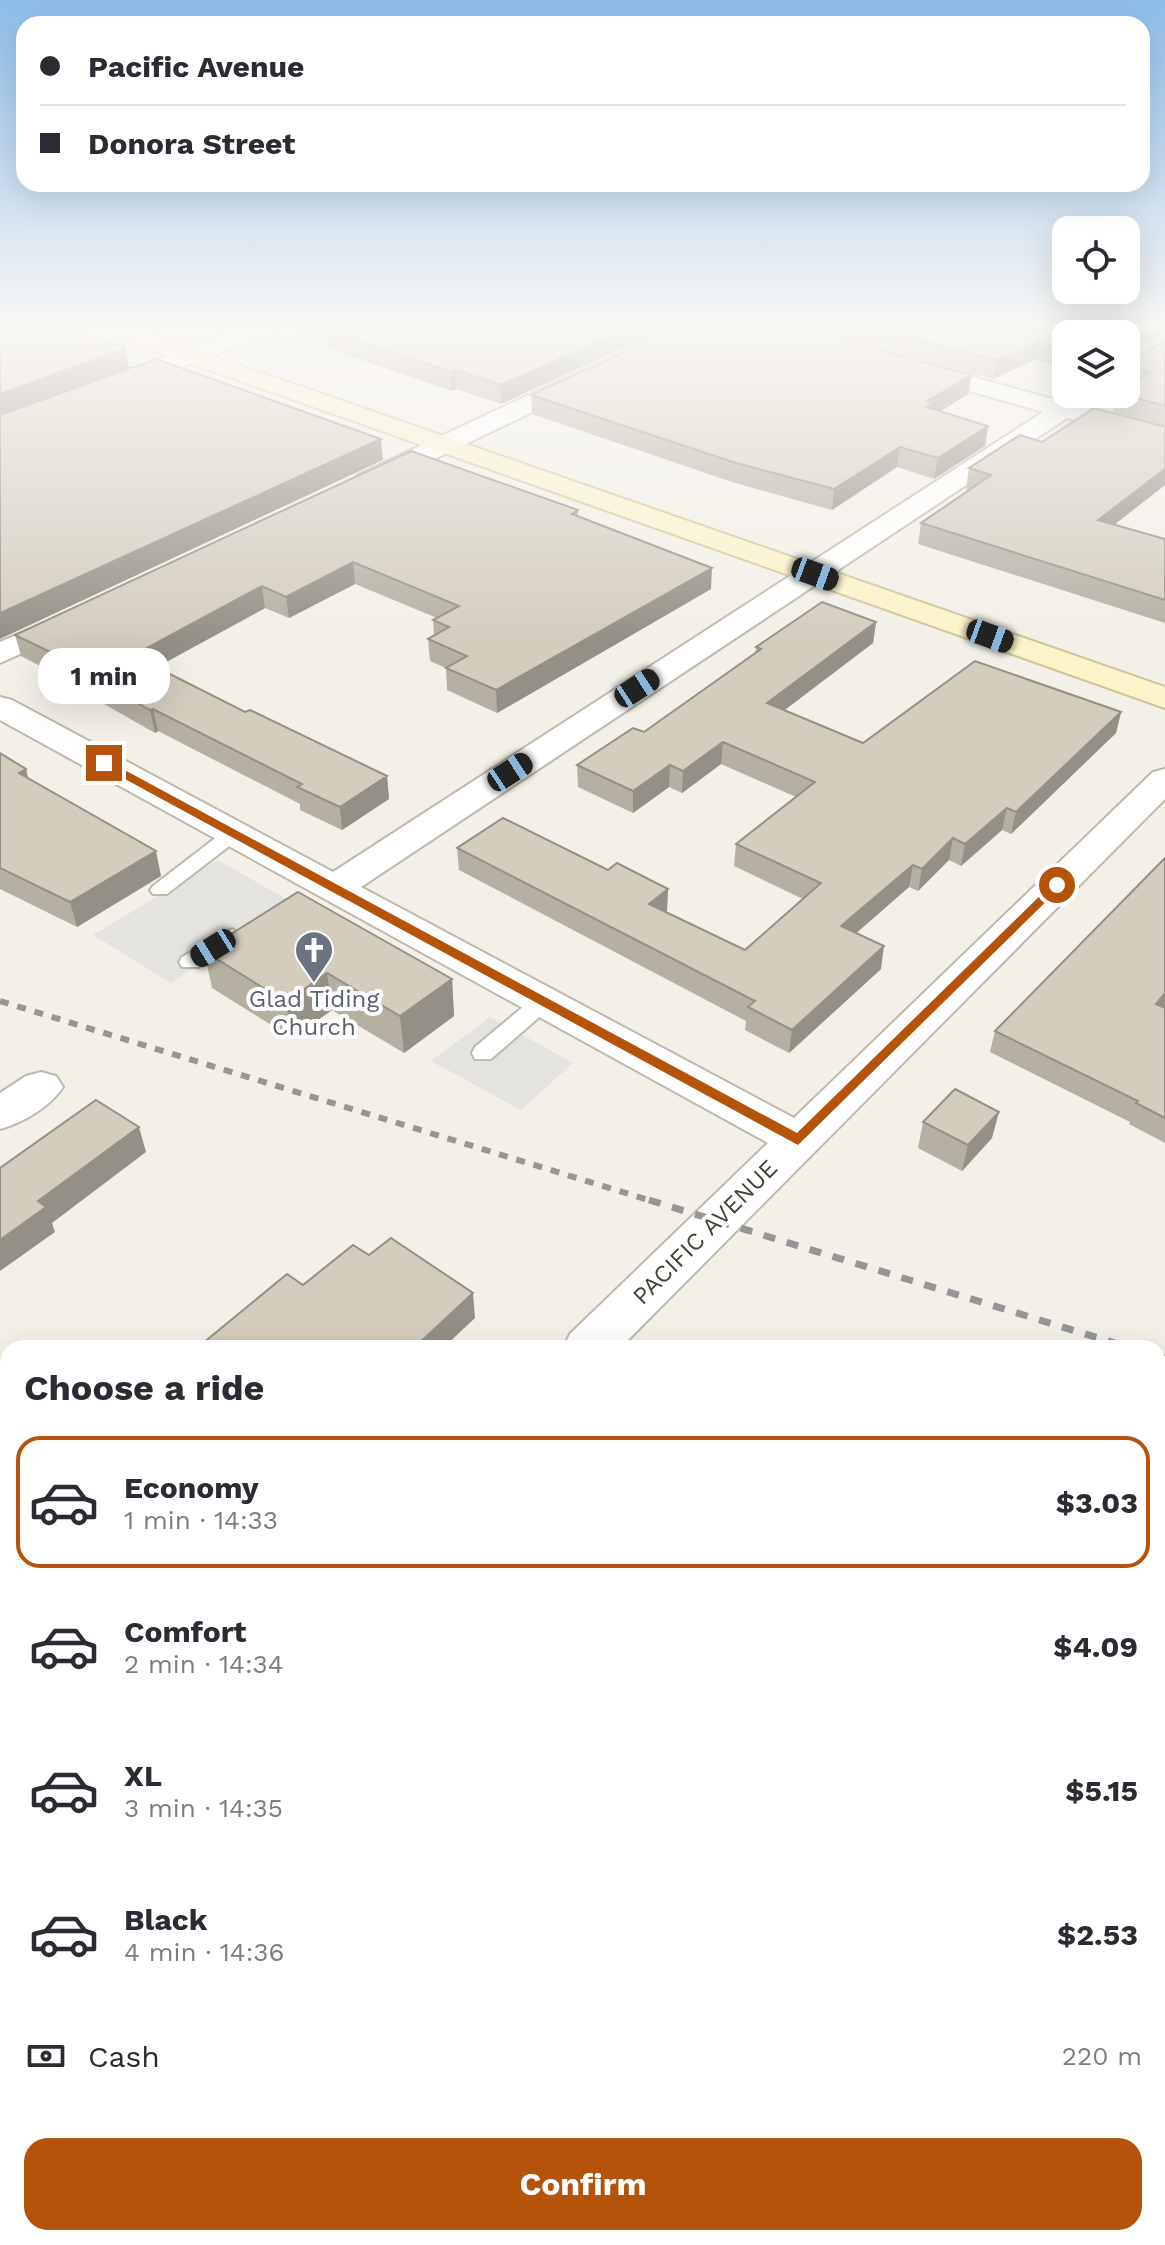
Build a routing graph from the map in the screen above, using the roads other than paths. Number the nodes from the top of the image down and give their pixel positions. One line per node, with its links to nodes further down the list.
1 (442, 431): 5 (main road)
2 (465, 431): 5 (street)
3 (479, 431): 7 (main road)
4 (1031, 431): 7 (street)
5 (446, 432): 6 (street); 8 (main road)
6 (338, 495)
7 (841, 556): 8 (street); 9 (main road)
8 (815, 574): 12 (main road); 17 (street)
9 (944, 591)
10 (99, 608): 11 (street)
11 (0, 654)
12 (1165, 698)
13 (0, 707): 15 (street)
14 (1165, 779): 24 (street, PACIFIC AVENUE)
15 (234, 833): 16 (lane); 17 (street)
16 (160, 890)
17 (322, 892): 20 (street)
18 (255, 922): 19 (lane)
19 (190, 962)
20 (544, 1001): 21 (lane); 24 (street)
21 (483, 1053)
22 (41, 1087): 23 (street)
23 (0, 1114)
24 (798, 1140): 25 (street, PACIFIC AVENUE)
25 (596, 1340)

